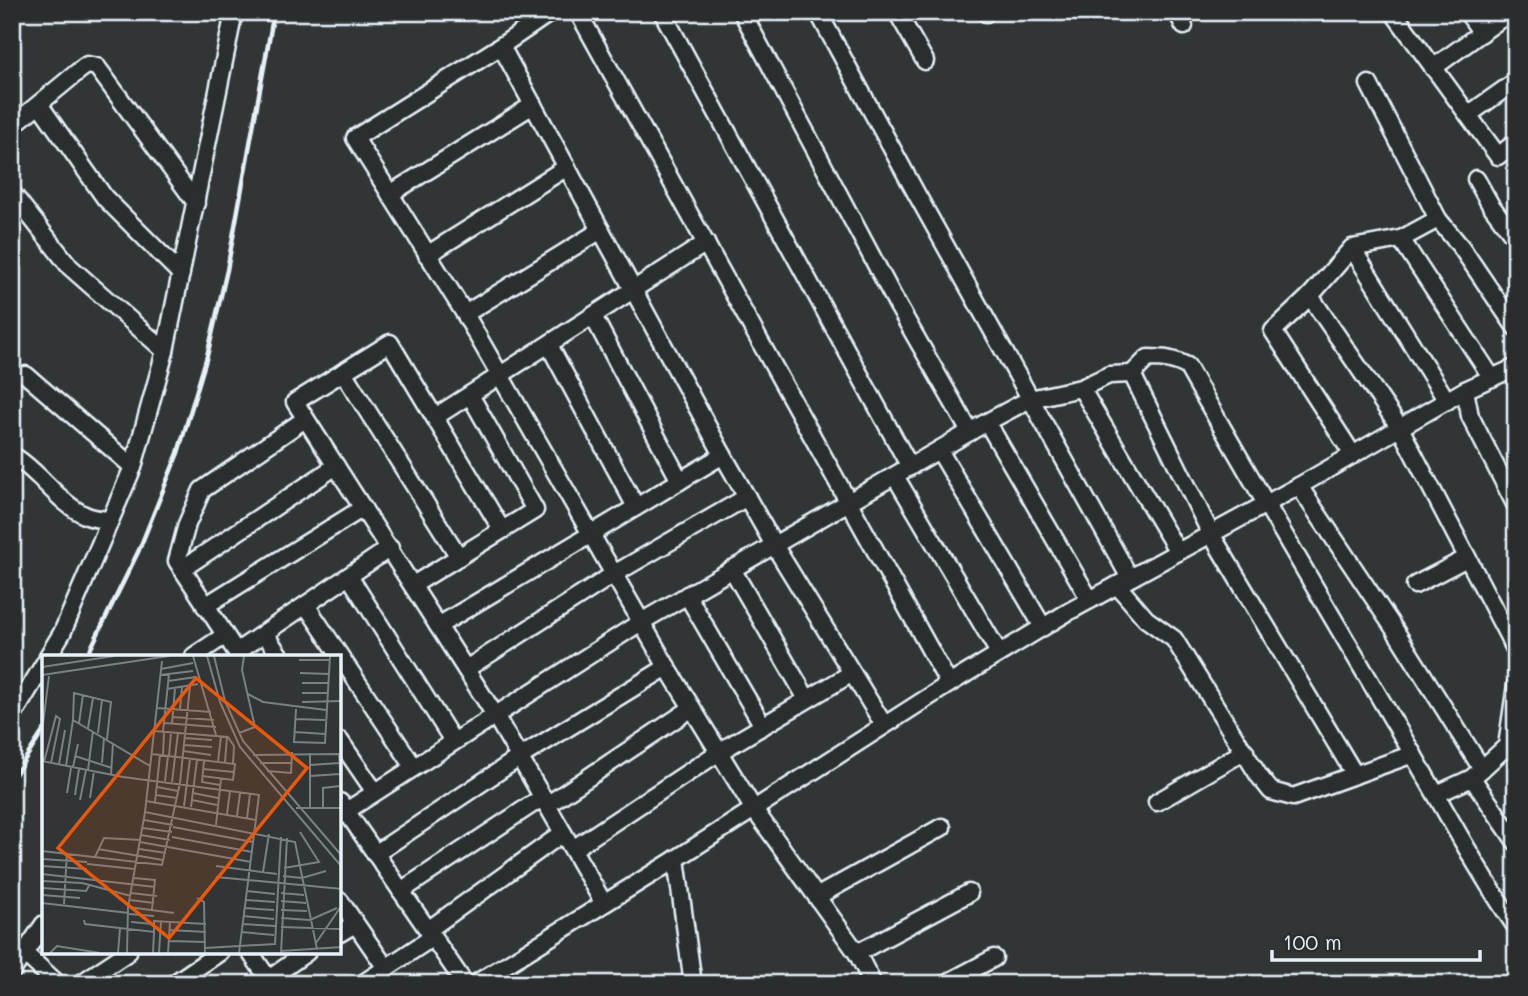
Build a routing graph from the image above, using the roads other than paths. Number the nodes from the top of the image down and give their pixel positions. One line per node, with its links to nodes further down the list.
1 (234, 12): 26 (street)
2 (551, 12): 12 (street)
3 (579, 12): 31 (street)
4 (662, 12): 64 (street)
5 (742, 12): 57 (street)
6 (818, 12): 51 (street)
7 (897, 12): 13 (street)
8 (1393, 12): 14 (street)
9 (1467, 12): 11 (street)
10 (1510, 12): 11 (street)
11 (1482, 33): 14 (street)
12 (501, 46): 18 (street); 25 (street)
13 (925, 61)
14 (1433, 68): 19 (street)
15 (1516, 81): 19 (street)
16 (1370, 84): 27 (street)
17 (39, 104): 20 (street); 26 (street); 34 (street)
18 (533, 105): 22 (street); 25 (street)
19 (1468, 115): 21 (street)
20 (12, 126)
21 (1516, 142)
22 (567, 167): 28 (street); 33 (street)
23 (1476, 179): 30 (street)
24 (12, 193): 41 (street)
25 (390, 194): 33 (street)
26 (196, 203): 34 (street)
27 (1438, 219): 29 (street); 39 (street)
28 (601, 230): 35 (street); 37 (street)
29 (1401, 239): 32 (street); 47 (street)
30 (1516, 239)
31 (706, 243): 35 (street); 69 (street)
32 (1352, 248): 36 (street); 52 (street)
33 (427, 255): 37 (street)
34 (181, 274): 41 (street)
35 (634, 290): 38 (street); 59 (street)
36 (1310, 296): 56 (street); 60 (street)
37 (466, 314): 46 (street)
38 (593, 316): 40 (street); 66 (street)
39 (1516, 328)
40 (549, 345): 46 (street); 72 (street)
41 (165, 351): 63 (street)
42 (1516, 366): 47 (street)
43 (343, 373): 53 (street); 54 (street); 81 (street)
44 (1132, 374): 48 (street); 70 (street); 77 (street)
45 (26, 375): 63 (street)
46 (501, 375): 50 (street); 76 (street)
47 (1492, 378): 49 (street)
48 (1081, 388): 51 (street); 80 (street)
49 (1465, 390): 52 (street); 71 (street)
50 (470, 395): 53 (street); 75 (street)
51 (1030, 399): 55 (street); 87 (street)
52 (1447, 401): 56 (street)
53 (435, 417): 75 (street)
54 (305, 419): 62 (street); 83 (street)
55 (987, 422): 57 (street); 91 (street)
56 (1400, 428): 60 (street); 82 (street)
57 (970, 432): 58 (street)
58 (939, 450): 64 (street); 96 (street)
59 (723, 455): 66 (street); 68 (street)
60 (1353, 455): 67 (street)
61 (12, 458): 74 (street)
62 (335, 466): 73 (street); 83 (street)
63 (133, 467): 74 (street)
64 (910, 467): 65 (street)
65 (895, 476): 69 (street); 100 (street)
66 (680, 481): 72 (street)
67 (1298, 486): 70 (street); 127 (street)
68 (747, 498): 78 (street); 85 (street)
69 (849, 502): 78 (street); 111 (street)
70 (1265, 505): 77 (street); 124 (street)
71 (1516, 506)
72 (636, 507): 76 (street)
73 (363, 508): 79 (street); 93 (street)
74 (109, 520): 102 (street)
75 (502, 530): 81 (street)
76 (591, 533): 85 (street); 95 (street)
77 (1211, 534): 80 (street); 128 (street)
78 (774, 545): 84 (street); 110 (street)
79 (390, 548): 86 (street); 88 (street)
80 (1178, 552): 87 (street)
81 (459, 557): 88 (street)
82 (1467, 558): 89 (street); 99 (street)
83 (182, 569): 93 (street)
84 (732, 569): 90 (street); 113 (street)
85 (614, 574): 94 (street); 109 (street)
86 (349, 576): 92 (street); 119 (street)
87 (1123, 581): 91 (street); 121 (street)
88 (413, 585): 95 (street)
89 (1415, 585)
90 (688, 595): 94 (street); 118 (street)
91 (1090, 600): 96 (street)
92 (306, 605): 97 (street); 105 (street)
93 (205, 606): 98 (street)
94 (641, 622): 108 (street); 115 (street)
95 (438, 626): 109 (street)
96 (1043, 627): 100 (street)
97 (264, 633): 101 (street); 104 (street)
98 (224, 636): 101 (street); 103 (street)
99 (1516, 651)
100 (999, 653): 111 (street)
101 (237, 654)
102 (49, 655)
103 (196, 655)
104 (279, 655)
105 (340, 655)
106 (341, 657): 126 (street)
107 (42, 667): 116 (street)
108 (667, 667): 114 (street); 125 (street)
109 (466, 669): 115 (street)
110 (852, 673): 113 (street); 117 (street)
111 (949, 684): 117 (street)
112 (1516, 685): 123 (street)
113 (807, 699): 118 (street)
114 (692, 708): 122 (street); 131 (street)
115 (495, 715): 119 (street); 125 (street)
116 (12, 717)
117 (884, 725): 133 (street)
118 (763, 726): 122 (street)
119 (453, 741): 126 (street)
120 (341, 742): 129 (street)
121 (1245, 751): 128 (street); 132 (street)
122 (719, 752): 133 (street); 138 (street)
123 (1511, 752): 127 (street)
124 (1413, 754): 128 (street); 130 (street)
125 (520, 757): 131 (street); 139 (street)
126 (414, 766): 129 (street)
127 (1477, 773): 130 (street); 137 (street)
128 (1355, 775)
129 (375, 792): 134 (street)
130 (1437, 794): 146 (street)
131 (545, 801): 136 (street); 141 (street)
132 (1157, 802)
133 (753, 807): 140 (street); 143 (street)
134 (342, 809): 139 (street)
135 (942, 827): 143 (street)
136 (563, 833): 138 (street); 150 (street)
137 (1516, 842)
138 (573, 849): 144 (street)
139 (375, 854): 141 (street)
140 (676, 859): 144 (street); 167 (street)
141 (401, 891): 150 (street)
142 (969, 893): 152 (street)
143 (818, 896): 152 (street)
144 (603, 902): 166 (street)
145 (341, 903): 147 (street)
146 (1515, 923)
147 (355, 924): 149 (street); 158 (street)
148 (42, 927): 151 (street)
149 (341, 932)
150 (431, 934): 158 (street); 165 (street)
151 (24, 953): 159 (street); 161 (street)
152 (857, 953): 168 (street)
153 (125, 954): 162 (street)
154 (217, 954): 163 (street)
155 (251, 954): 160 (street)
156 (304, 954): 160 (street)
157 (994, 958): 169 (street)
158 (386, 968): 164 (street)
159 (12, 971)
160 (268, 982)
161 (58, 984)
162 (80, 984)
163 (173, 984)
164 (362, 984)
165 (465, 984)
166 (475, 984)
167 (693, 984)
168 (873, 984)
169 (945, 984)

